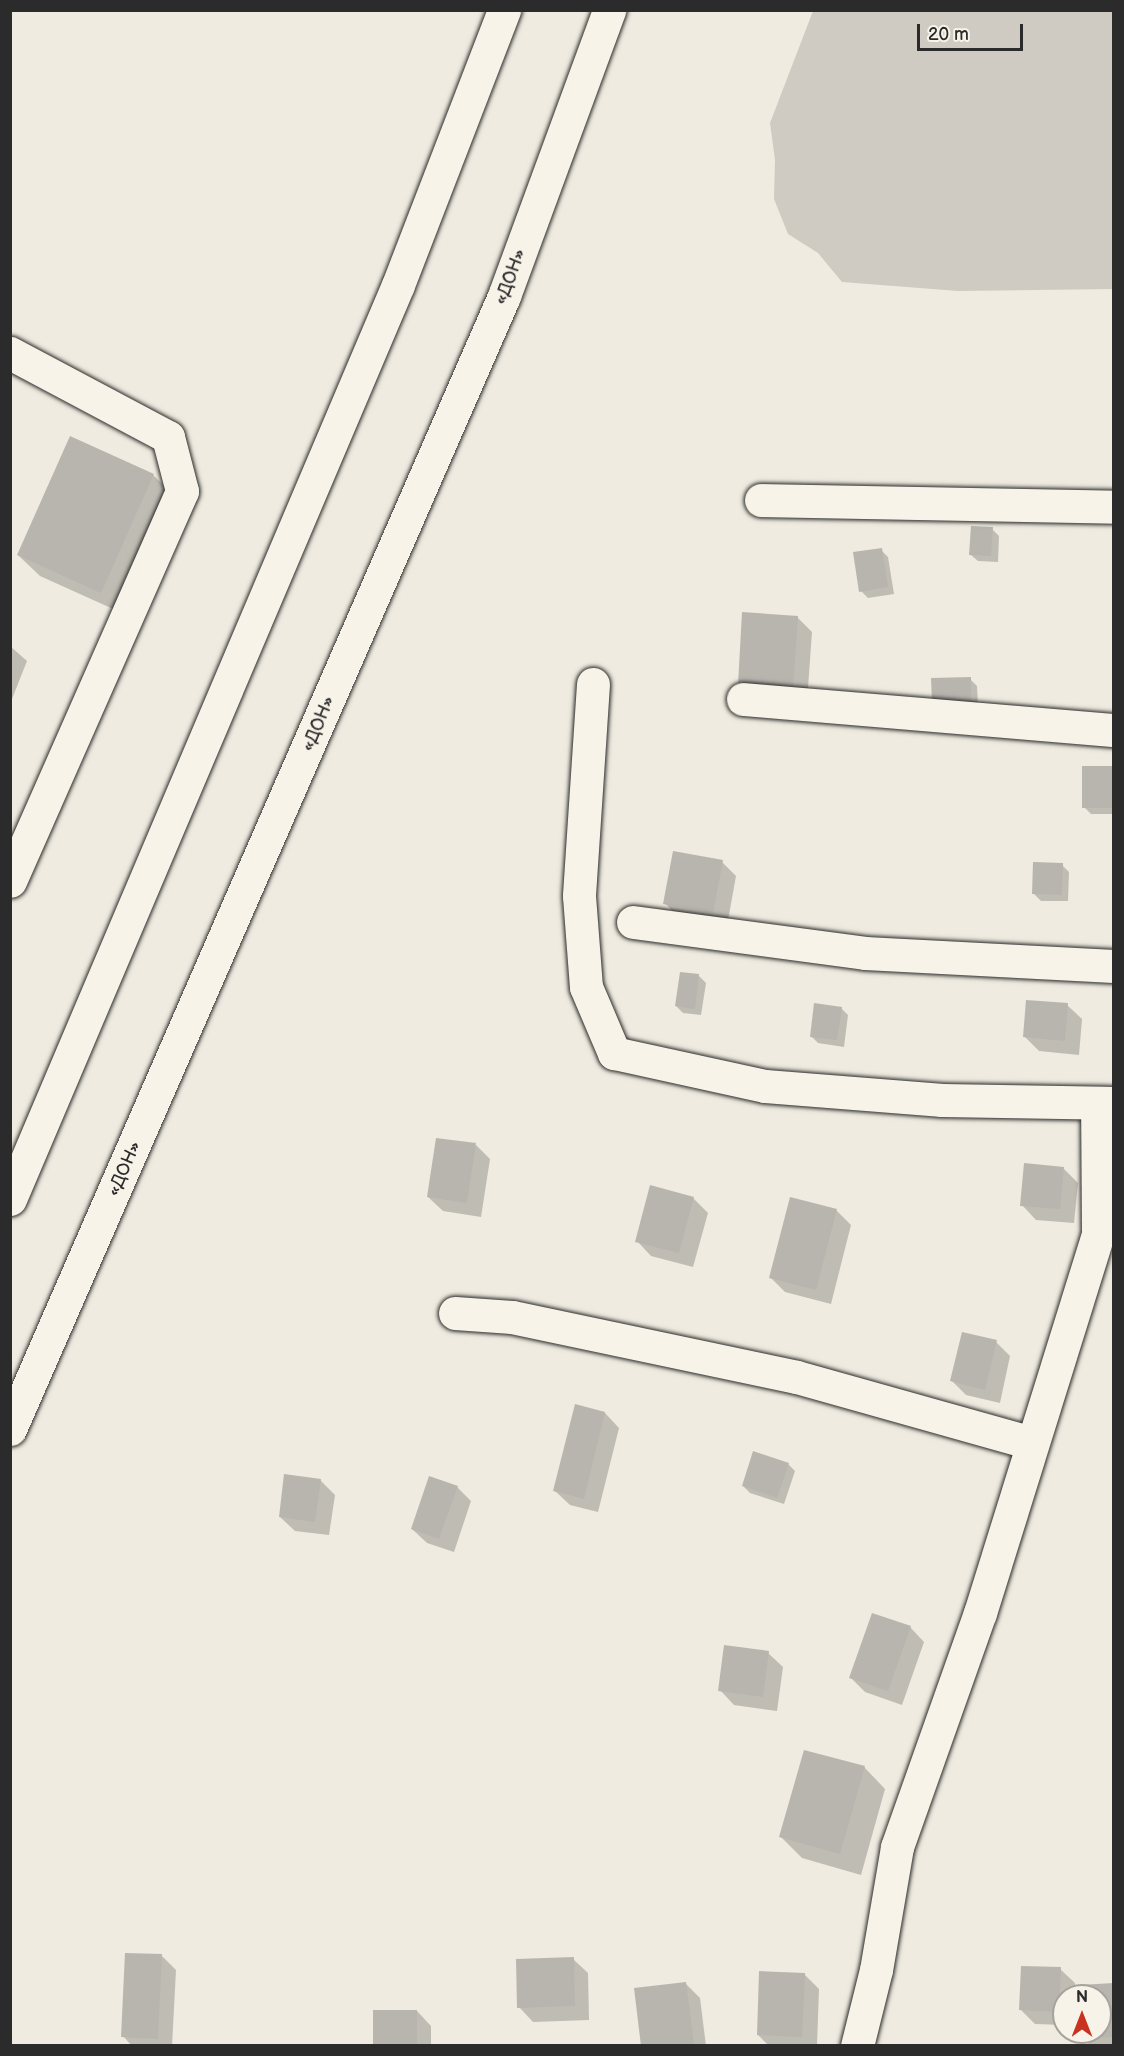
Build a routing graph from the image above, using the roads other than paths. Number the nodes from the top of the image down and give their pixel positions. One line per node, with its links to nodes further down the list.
1 (504, 10): 13 (main road)
2 (609, 10): 15 (main road, «ДОН»)
3 (10, 353): 9 (main road)
4 (761, 500): 5 (main road)
5 (1113, 507)
6 (593, 684): 12 (main road)
7 (743, 699): 8 (main road)
8 (1113, 730)
9 (10, 881)
10 (633, 922): 11 (main road)
11 (1113, 966)
12 (1105, 1104): 16 (main road)
13 (10, 1199)
14 (455, 1313): 16 (main road)
15 (10, 1429)
16 (1032, 1443): 17 (main road)
17 (857, 2046)

